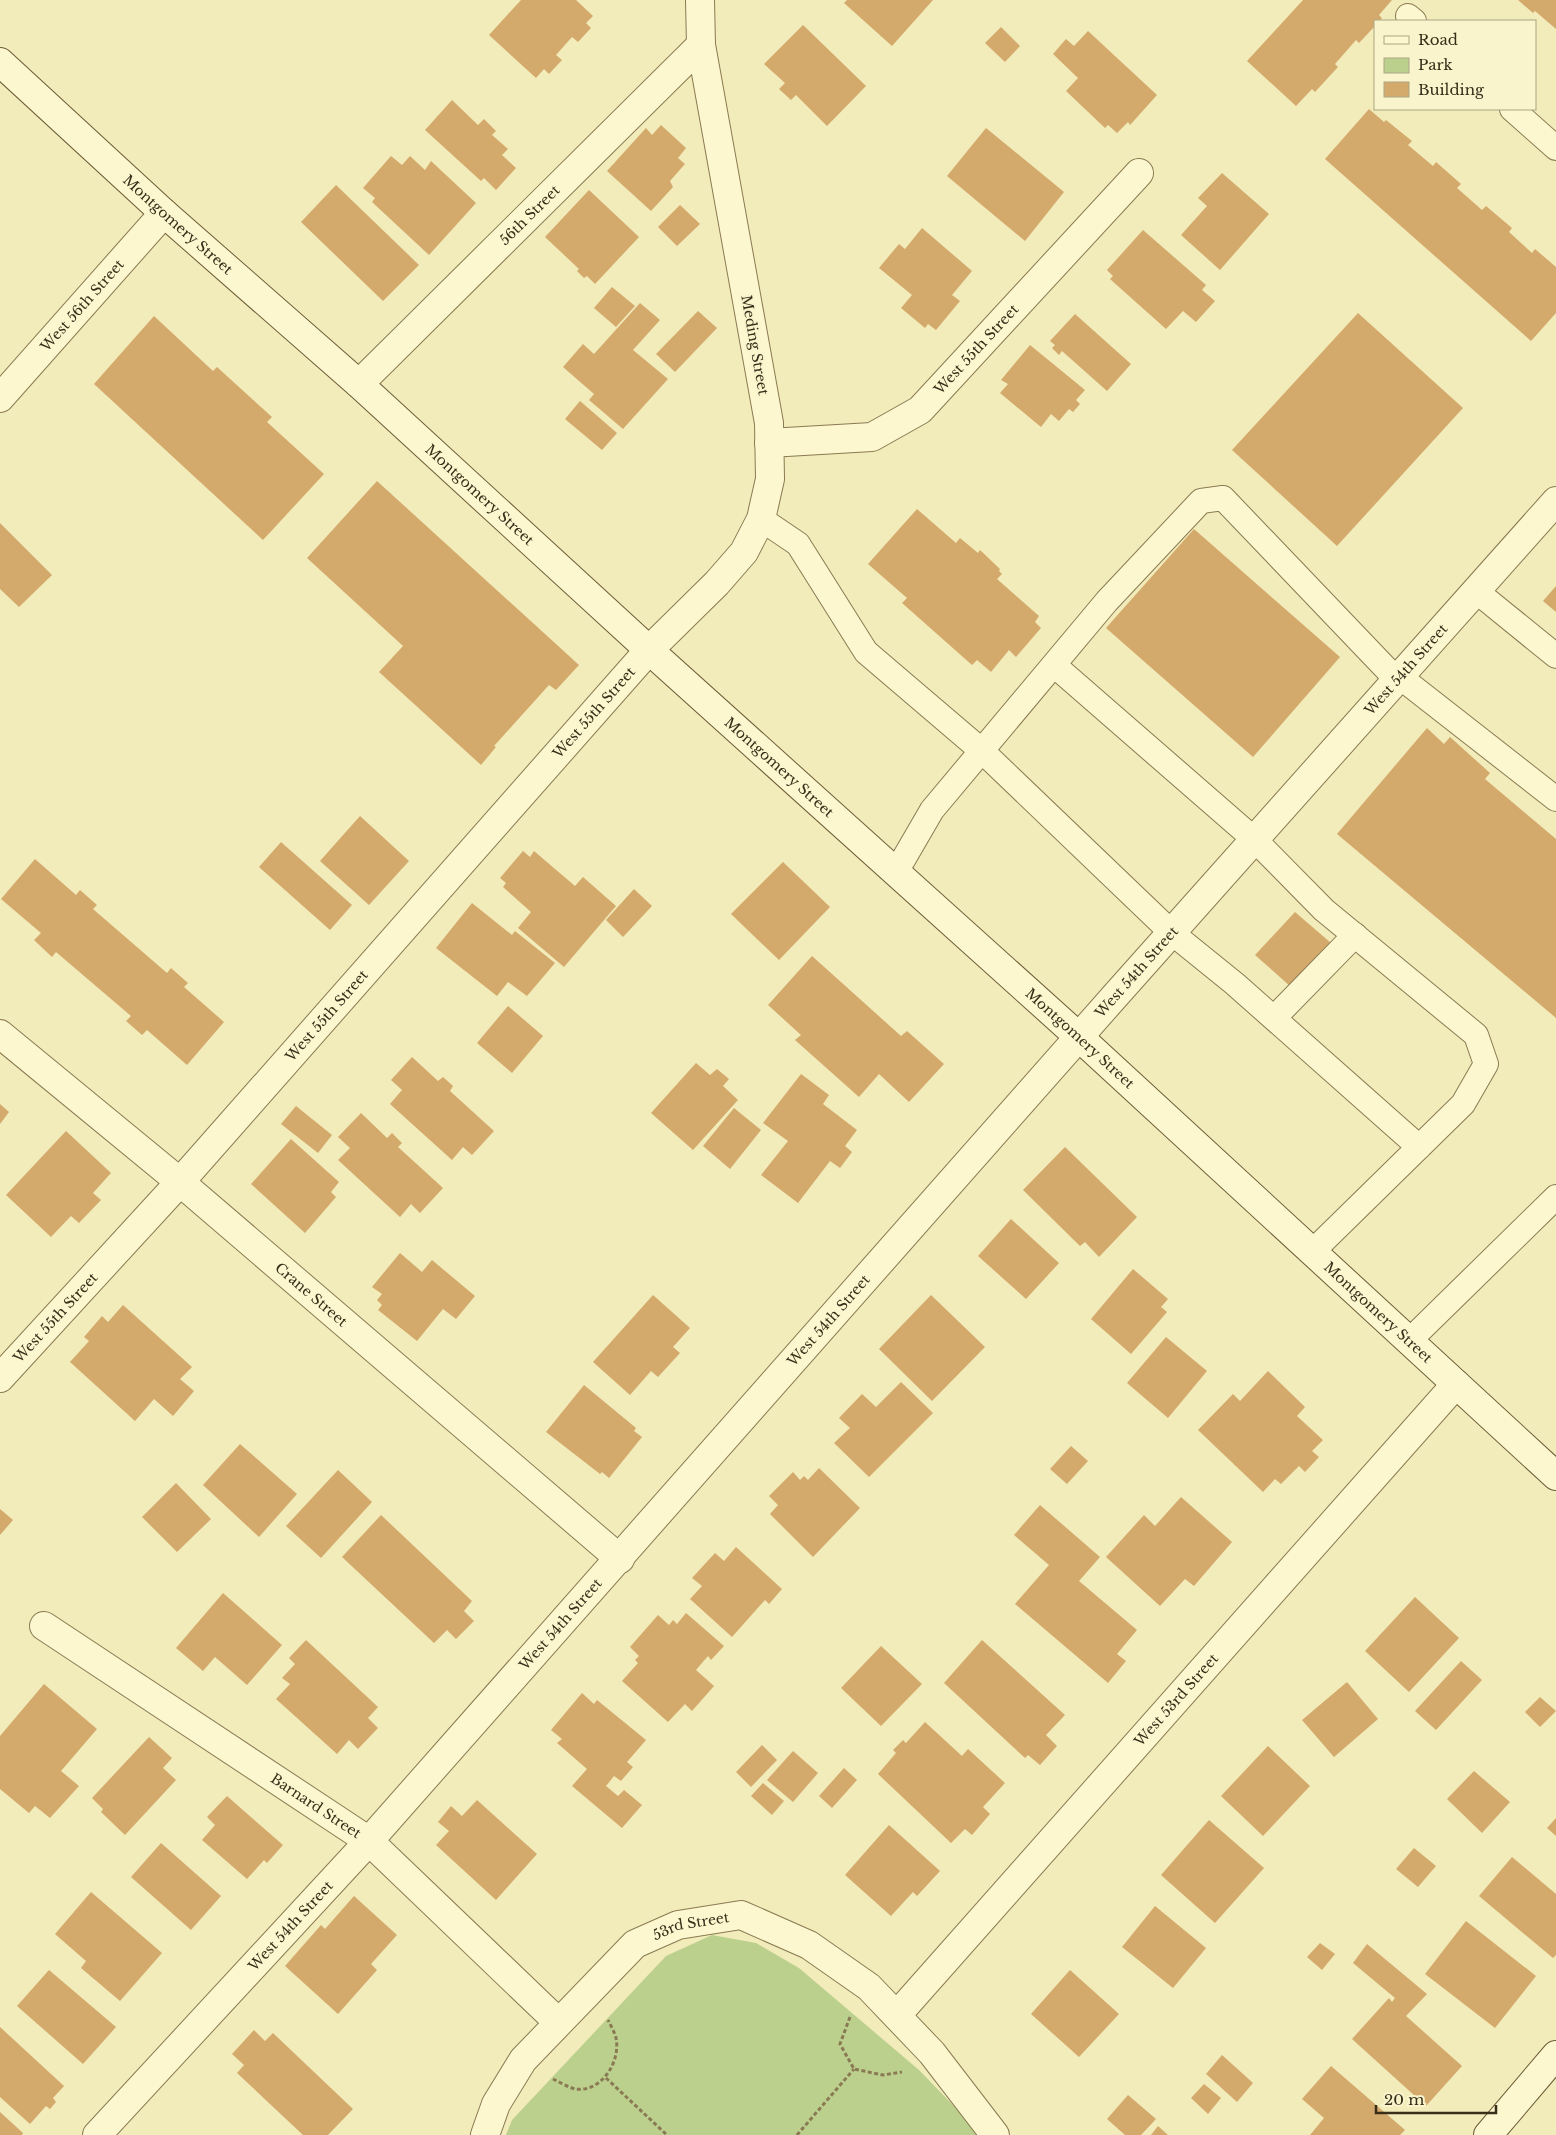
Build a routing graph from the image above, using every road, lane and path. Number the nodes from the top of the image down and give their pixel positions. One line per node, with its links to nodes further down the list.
1 (703, 2): 2 (street, Meding Street)
2 (701, 45): 8 (street, 56th Street); 10 (street, Meding Street)
3 (0, 62): 7 (street, Montgomery Street)
4 (1513, 110): 5 (lane)
5 (1556, 148)
6 (1139, 173): 10 (street, West 55th Street)
7 (164, 213): 8 (street, Montgomery Street); 9 (street, West 56th Street)
8 (359, 384): 14 (street, Montgomery Street)
9 (0, 398)
10 (769, 443): 12 (street, Meding Street)
11 (1556, 501): 13 (street, West 54th Street)
12 (761, 518): 14 (street, Meding Street); 18 (lane)
13 (1476, 591): 15 (lane); 17 (street, West 54th Street)
14 (649, 650): 21 (street, Montgomery Street); 28 (street, West 55th Street)
15 (1556, 656)
16 (1054, 664): 17 (lane); 18 (lane); 20 (lane)
17 (1398, 678): 19 (lane); 20 (street, West 54th Street)
18 (982, 751): 21 (lane); 22 (lane)
19 (1556, 799)
20 (1255, 840): 22 (street, West 54th Street); 23 (lane)
21 (896, 872): 26 (street, Montgomery Street)
22 (1172, 933): 24 (lane); 26 (street, West 54th Street)
23 (1355, 935): 24 (lane); 27 (lane)
24 (1274, 1018): 27 (lane)
25 (0, 1034): 28 (street, Crane Street)
26 (1079, 1037): 30 (street, Montgomery Street); 35 (street, West 54th Street)
27 (1419, 1147): 30 (lane)
28 (180, 1182): 32 (street, West 55th Street); 35 (street, Crane Street)
29 (1555, 1200): 31 (lane)
30 (1312, 1252): 31 (street, Montgomery Street)
31 (1409, 1341): 33 (street, Montgomery Street)
32 (0, 1378)
33 (1456, 1384): 34 (street, Montgomery Street); 40 (street, West 53rd Street)
34 (1556, 1476)
35 (620, 1559): 37 (street, West 54th Street)
36 (44, 1626): 37 (street, Barnard Street)
37 (369, 1841): 41 (street, Barnard Street); 47 (street, West 54th Street)
38 (869, 1987): 39 (street, 53rd Street); 40 (street, 53rd Street); 45 (path)
39 (594, 1988): 41 (street, 53rd Street); 46 (path)
40 (897, 2015): 42 (street, 53rd Street)
41 (558, 2022): 44 (street, 53rd Street)
42 (932, 2053): 45 (path); 51 (street, 53rd Street)
43 (1556, 2055): 52 (street)
44 (523, 2060): 46 (path); 48 (street, 53rd Street)
45 (854, 2069): 50 (path)
46 (606, 2078): 49 (path)
47 (98, 2135)
48 (485, 2135)
49 (667, 2135)
50 (797, 2135)
51 (995, 2135)
52 (1488, 2135)

